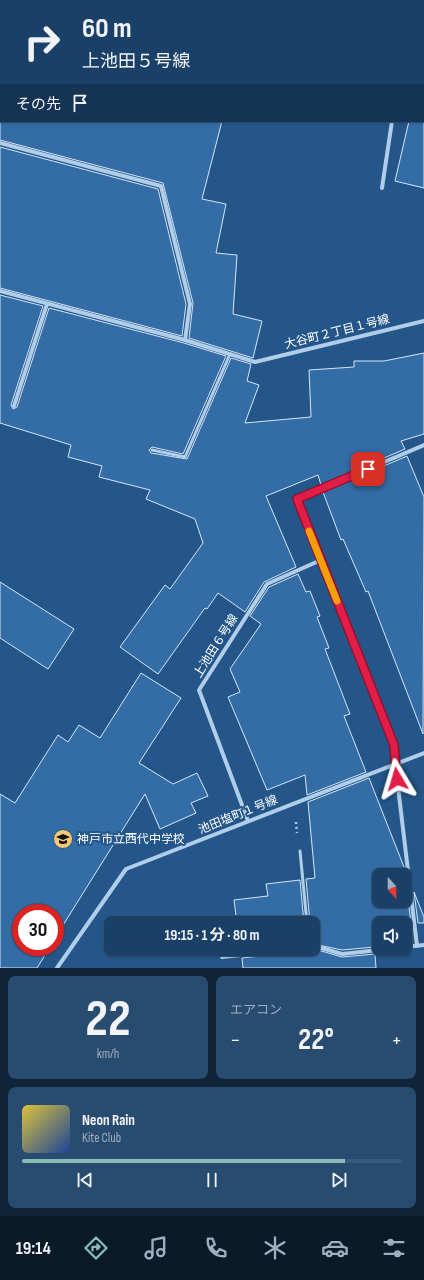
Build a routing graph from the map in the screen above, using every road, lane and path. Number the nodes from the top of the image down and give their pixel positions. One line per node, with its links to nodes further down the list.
1 (392, 122): 3 (street)
2 (0, 143): 7 (street)
3 (382, 188)
4 (0, 291): 5 (street)
5 (47, 304): 7 (street); 9 (street)
6 (424, 321): 8 (street, 大谷町２丁目１号線)
7 (185, 340): 8 (street)
8 (230, 354): 11 (lane)
9 (14, 406)
10 (424, 445): 12 (street)
11 (152, 450)
12 (321, 560): 14 (street); 16 (street, 上池田６号線)
13 (424, 753): 14 (street, 池田塩町１号線)
14 (395, 764): 15 (street, 池田塩町１号線); 21 (street)
15 (294, 803): 16 (street, 池田塩町１号線); 17 (path)
16 (248, 821): 26 (street, 池田塩町１号線)
17 (300, 851): 18 (lane)
18 (307, 916)
19 (424, 945): 21 (street)
20 (412, 946): 21 (street)
21 (417, 946)
22 (320, 948): 23 (street)
23 (372, 951)
24 (232, 956): 25 (street)
25 (222, 957)
26 (57, 968)

